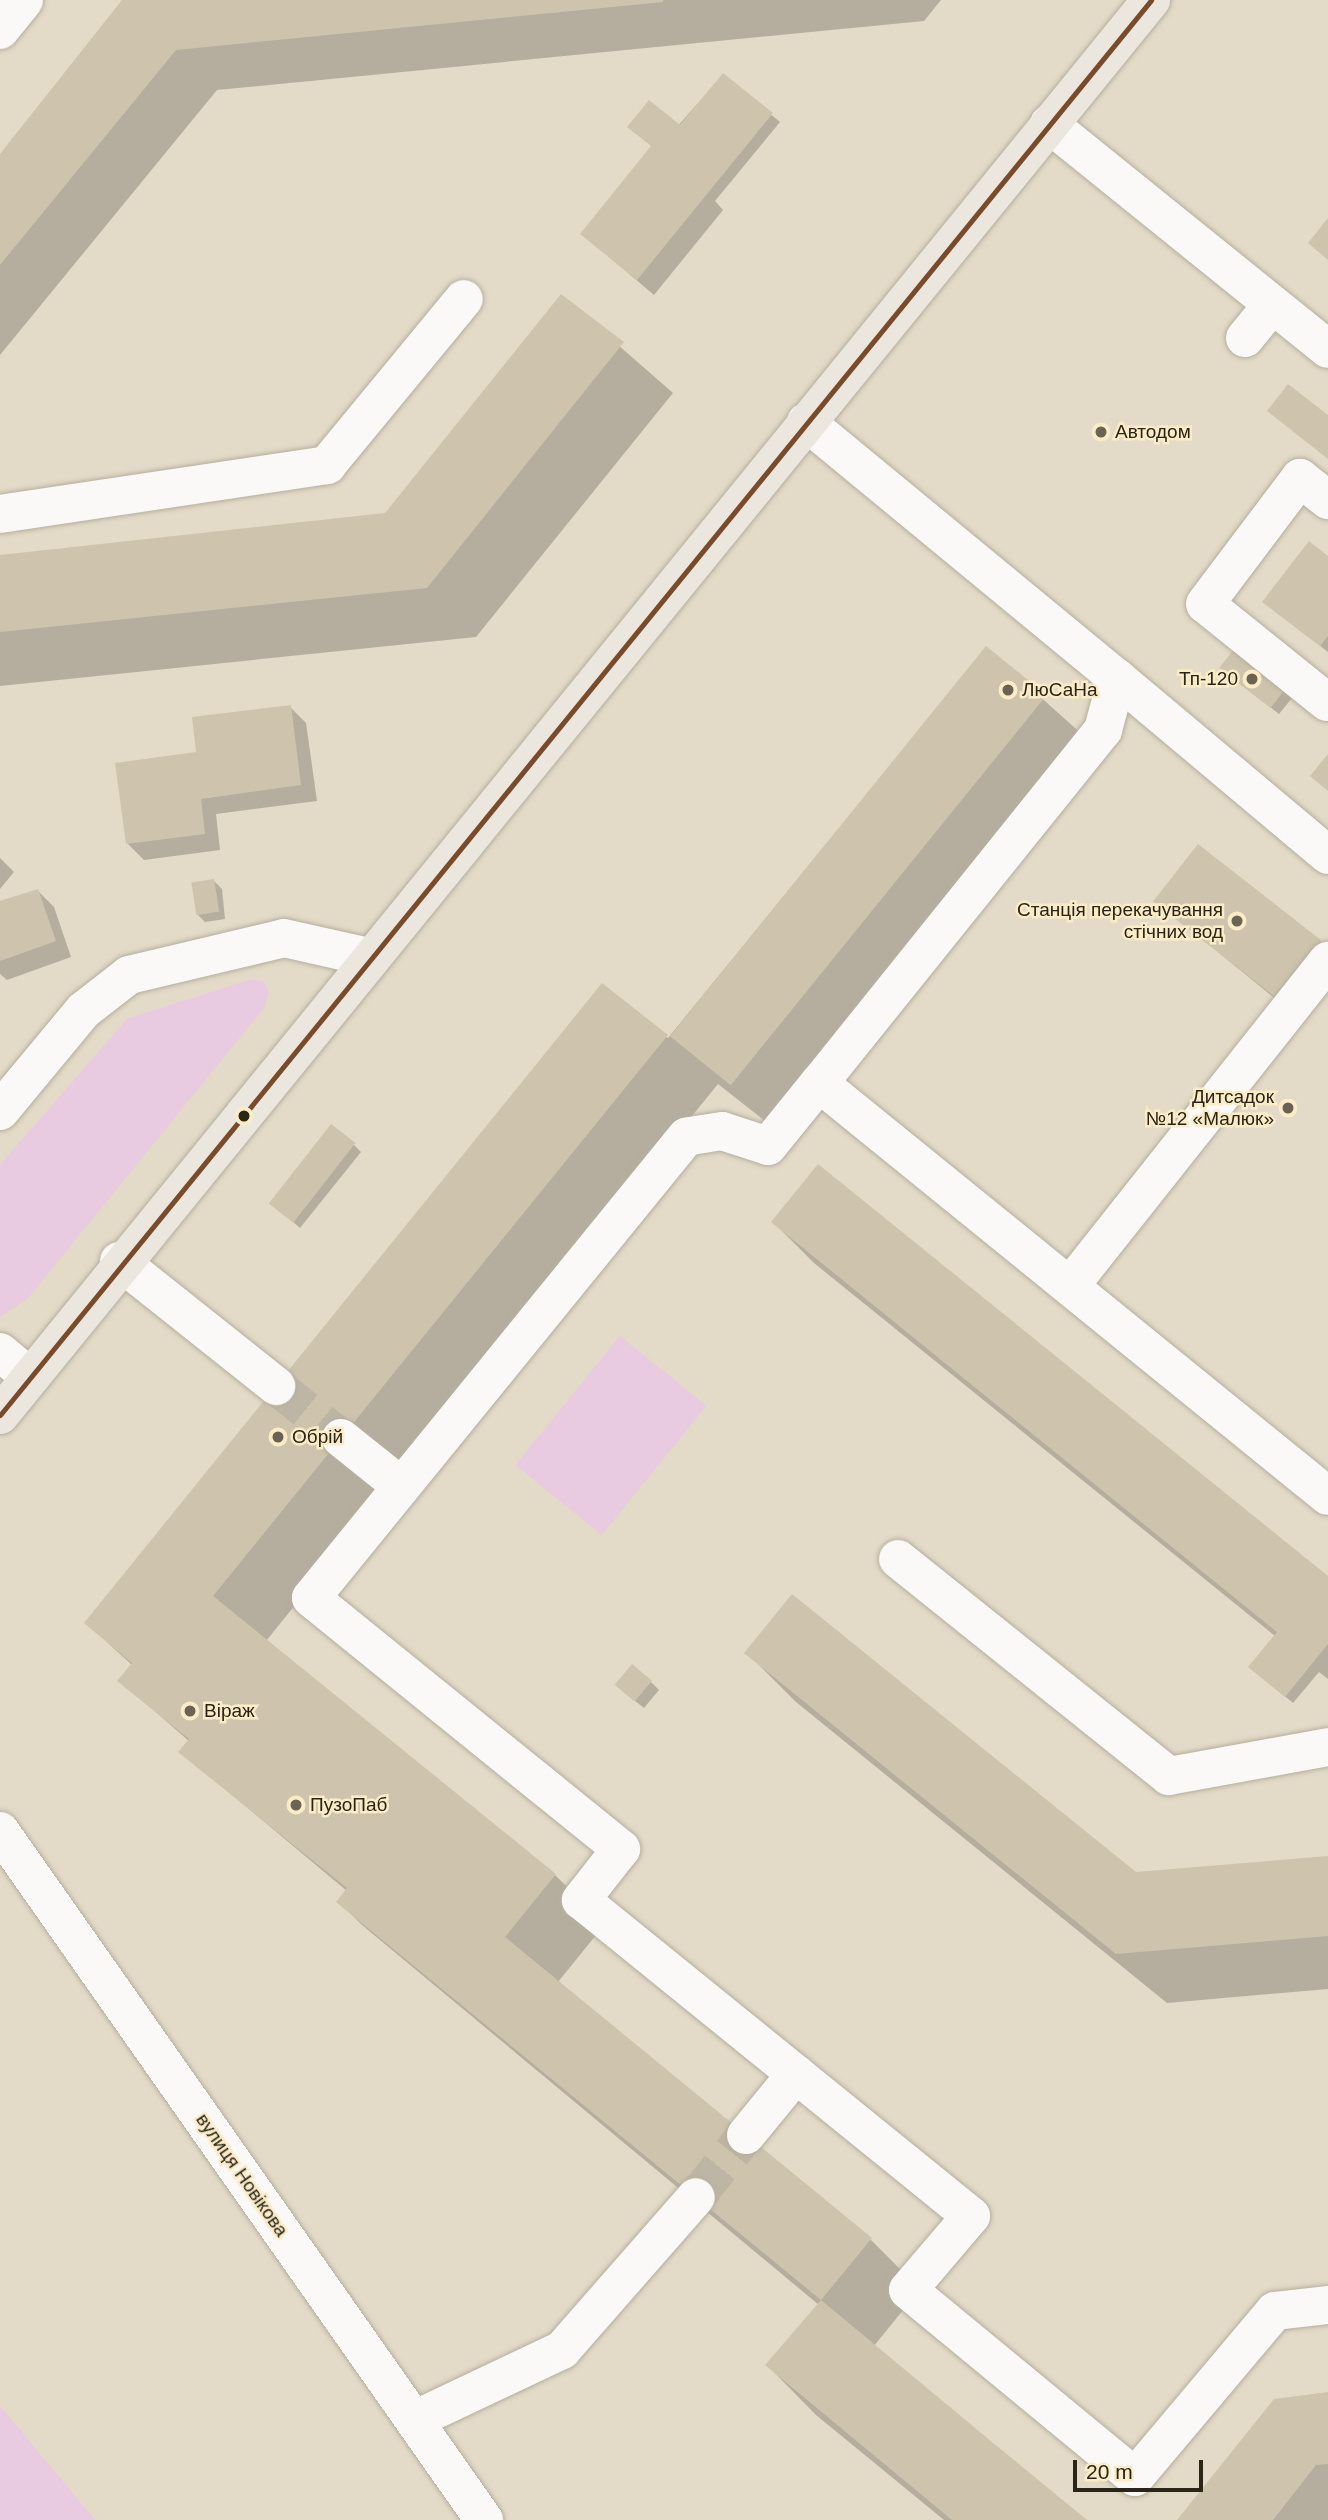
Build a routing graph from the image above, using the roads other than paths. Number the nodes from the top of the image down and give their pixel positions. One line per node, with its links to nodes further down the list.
1 (24, 0): 3 (street)
2 (1151, 0): 4 (main road)
3 (0, 30)
4 (1049, 124): 6 (street); 9 (main road)
5 (464, 299): 11 (street)
6 (1272, 305): 7 (street); 8 (street)
7 (1245, 338)
8 (1328, 349)
9 (806, 422): 12 (street); 16 (main road)
10 (1328, 500): 13 (street)
11 (0, 514)
12 (1116, 678): 15 (street); 18 (street)
13 (1328, 702): 14 (street)
14 (1328, 723)
15 (1328, 855)
16 (368, 957): 19 (street); 20 (main road)
17 (1328, 961): 21 (street)
18 (819, 1083): 21 (street); 27 (street)
19 (0, 1111)
20 (119, 1261): 23 (main road); 24 (street)
21 (1070, 1286): 28 (street)
22 (0, 1352): 23 (street)
23 (30, 1377): 25 (main road)
24 (276, 1386)
25 (0, 1415)
26 (341, 1438): 27 (street)
27 (401, 1486): 32 (street)
28 (1328, 1496)
29 (898, 1559): 30 (street)
30 (1328, 1747)
31 (0, 1831): 36 (street, вулиця Новікова)
32 (796, 2074): 33 (street); 35 (street)
33 (747, 2135)
34 (696, 2197): 36 (street)
35 (1328, 2305)
36 (414, 2420): 37 (street, вулиця Новікова)
37 (484, 2520)

